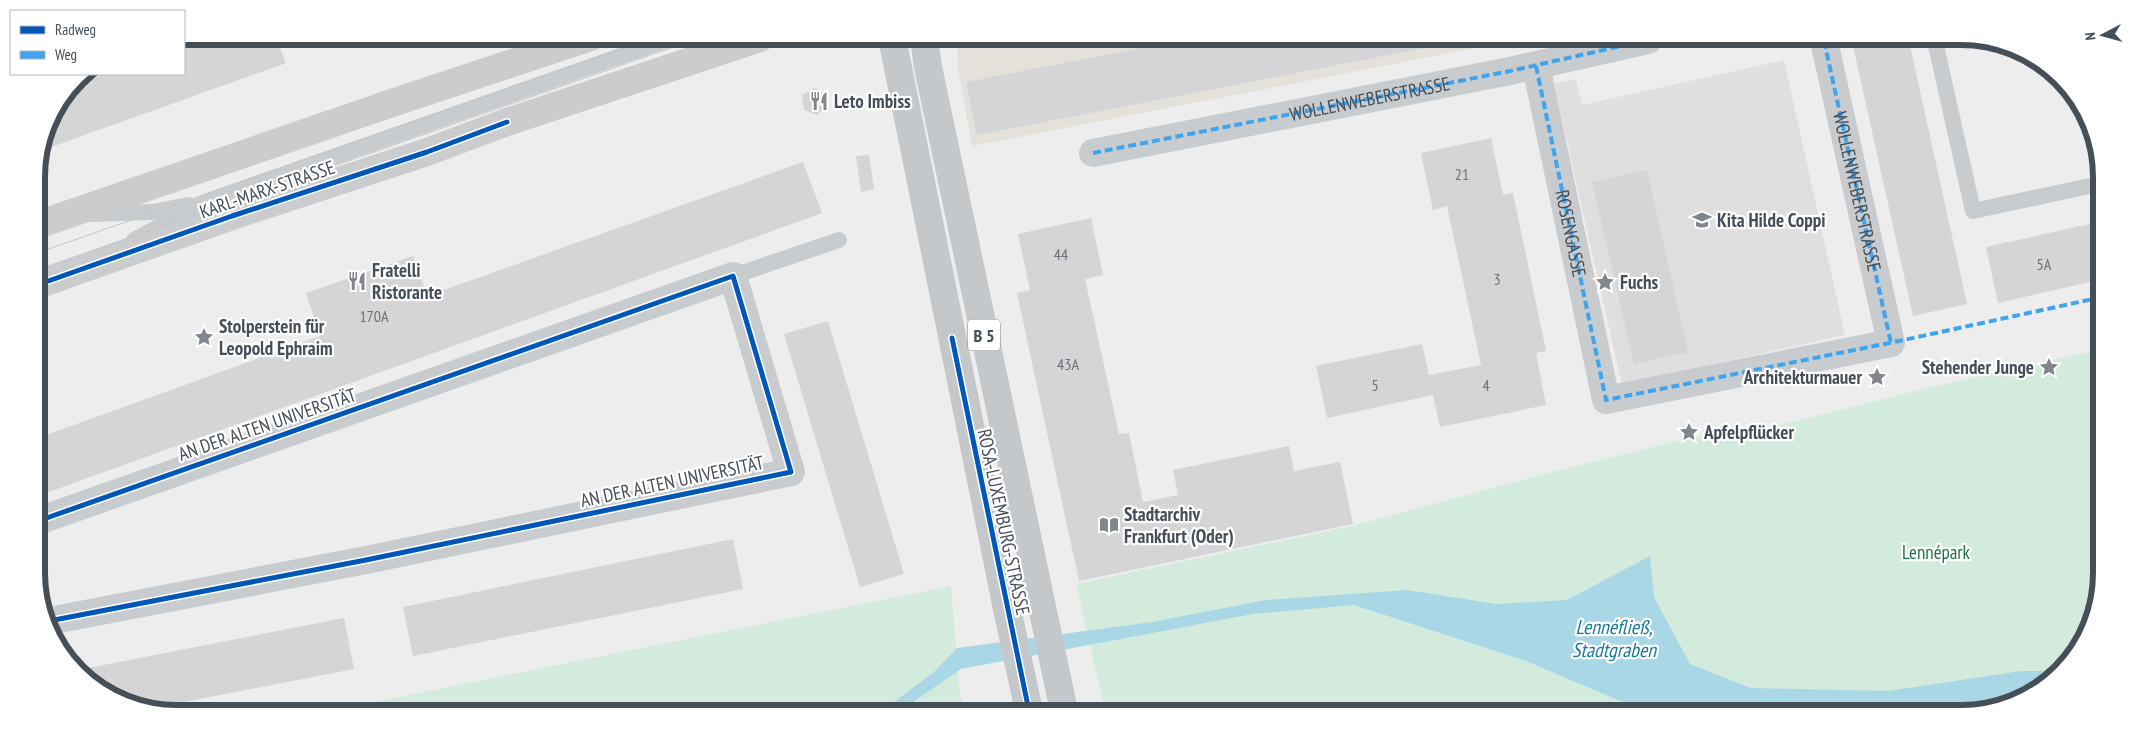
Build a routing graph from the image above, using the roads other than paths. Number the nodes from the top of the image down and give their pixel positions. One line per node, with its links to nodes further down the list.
1 (567, 45): 15 (street)
2 (652, 45): 14 (lane)
3 (739, 45): 18 (street, KARL-MARX-STRASSE)
4 (893, 45): 11 (main road, ROSA-LUXEMBURG-STRASSE / B 5)
5 (897, 45): 11 (lane)
6 (925, 45): 25 (main road, ROSA-LUXEMBURG-STRASSE / B 5)
7 (1626, 45): 10 (street, WOLLENWEBERSTRASSE)
8 (1825, 45): 21 (street, WOLLENWEBERSTRASSE)
9 (1936, 45): 13 (lane)
10 (1536, 66): 12 (street, WOLLENWEBERSTRASSE); 21 (street, ROSENGASSE)
11 (899, 74): 24 (main road, ROSA-LUXEMBURG-STRASSE / B 5)
12 (1092, 153)
13 (2093, 185)
14 (205, 202): 15 (lane); 18 (lane)
15 (65, 215): 16 (street)
16 (45, 222)
17 (839, 240): 19 (lane, AN DER ALTEN UNIVERSITÄT)
18 (84, 268): 20 (street, KARL-MARX-STRASSE)
19 (733, 276): 22 (street, AN DER ALTEN UNIVERSITÄT); 23 (street, AN DER ALTEN UNIVERSITÄT)
20 (45, 283)
21 (1606, 400)
22 (45, 519)
23 (54, 620)
24 (1028, 705)
25 (1063, 705)

